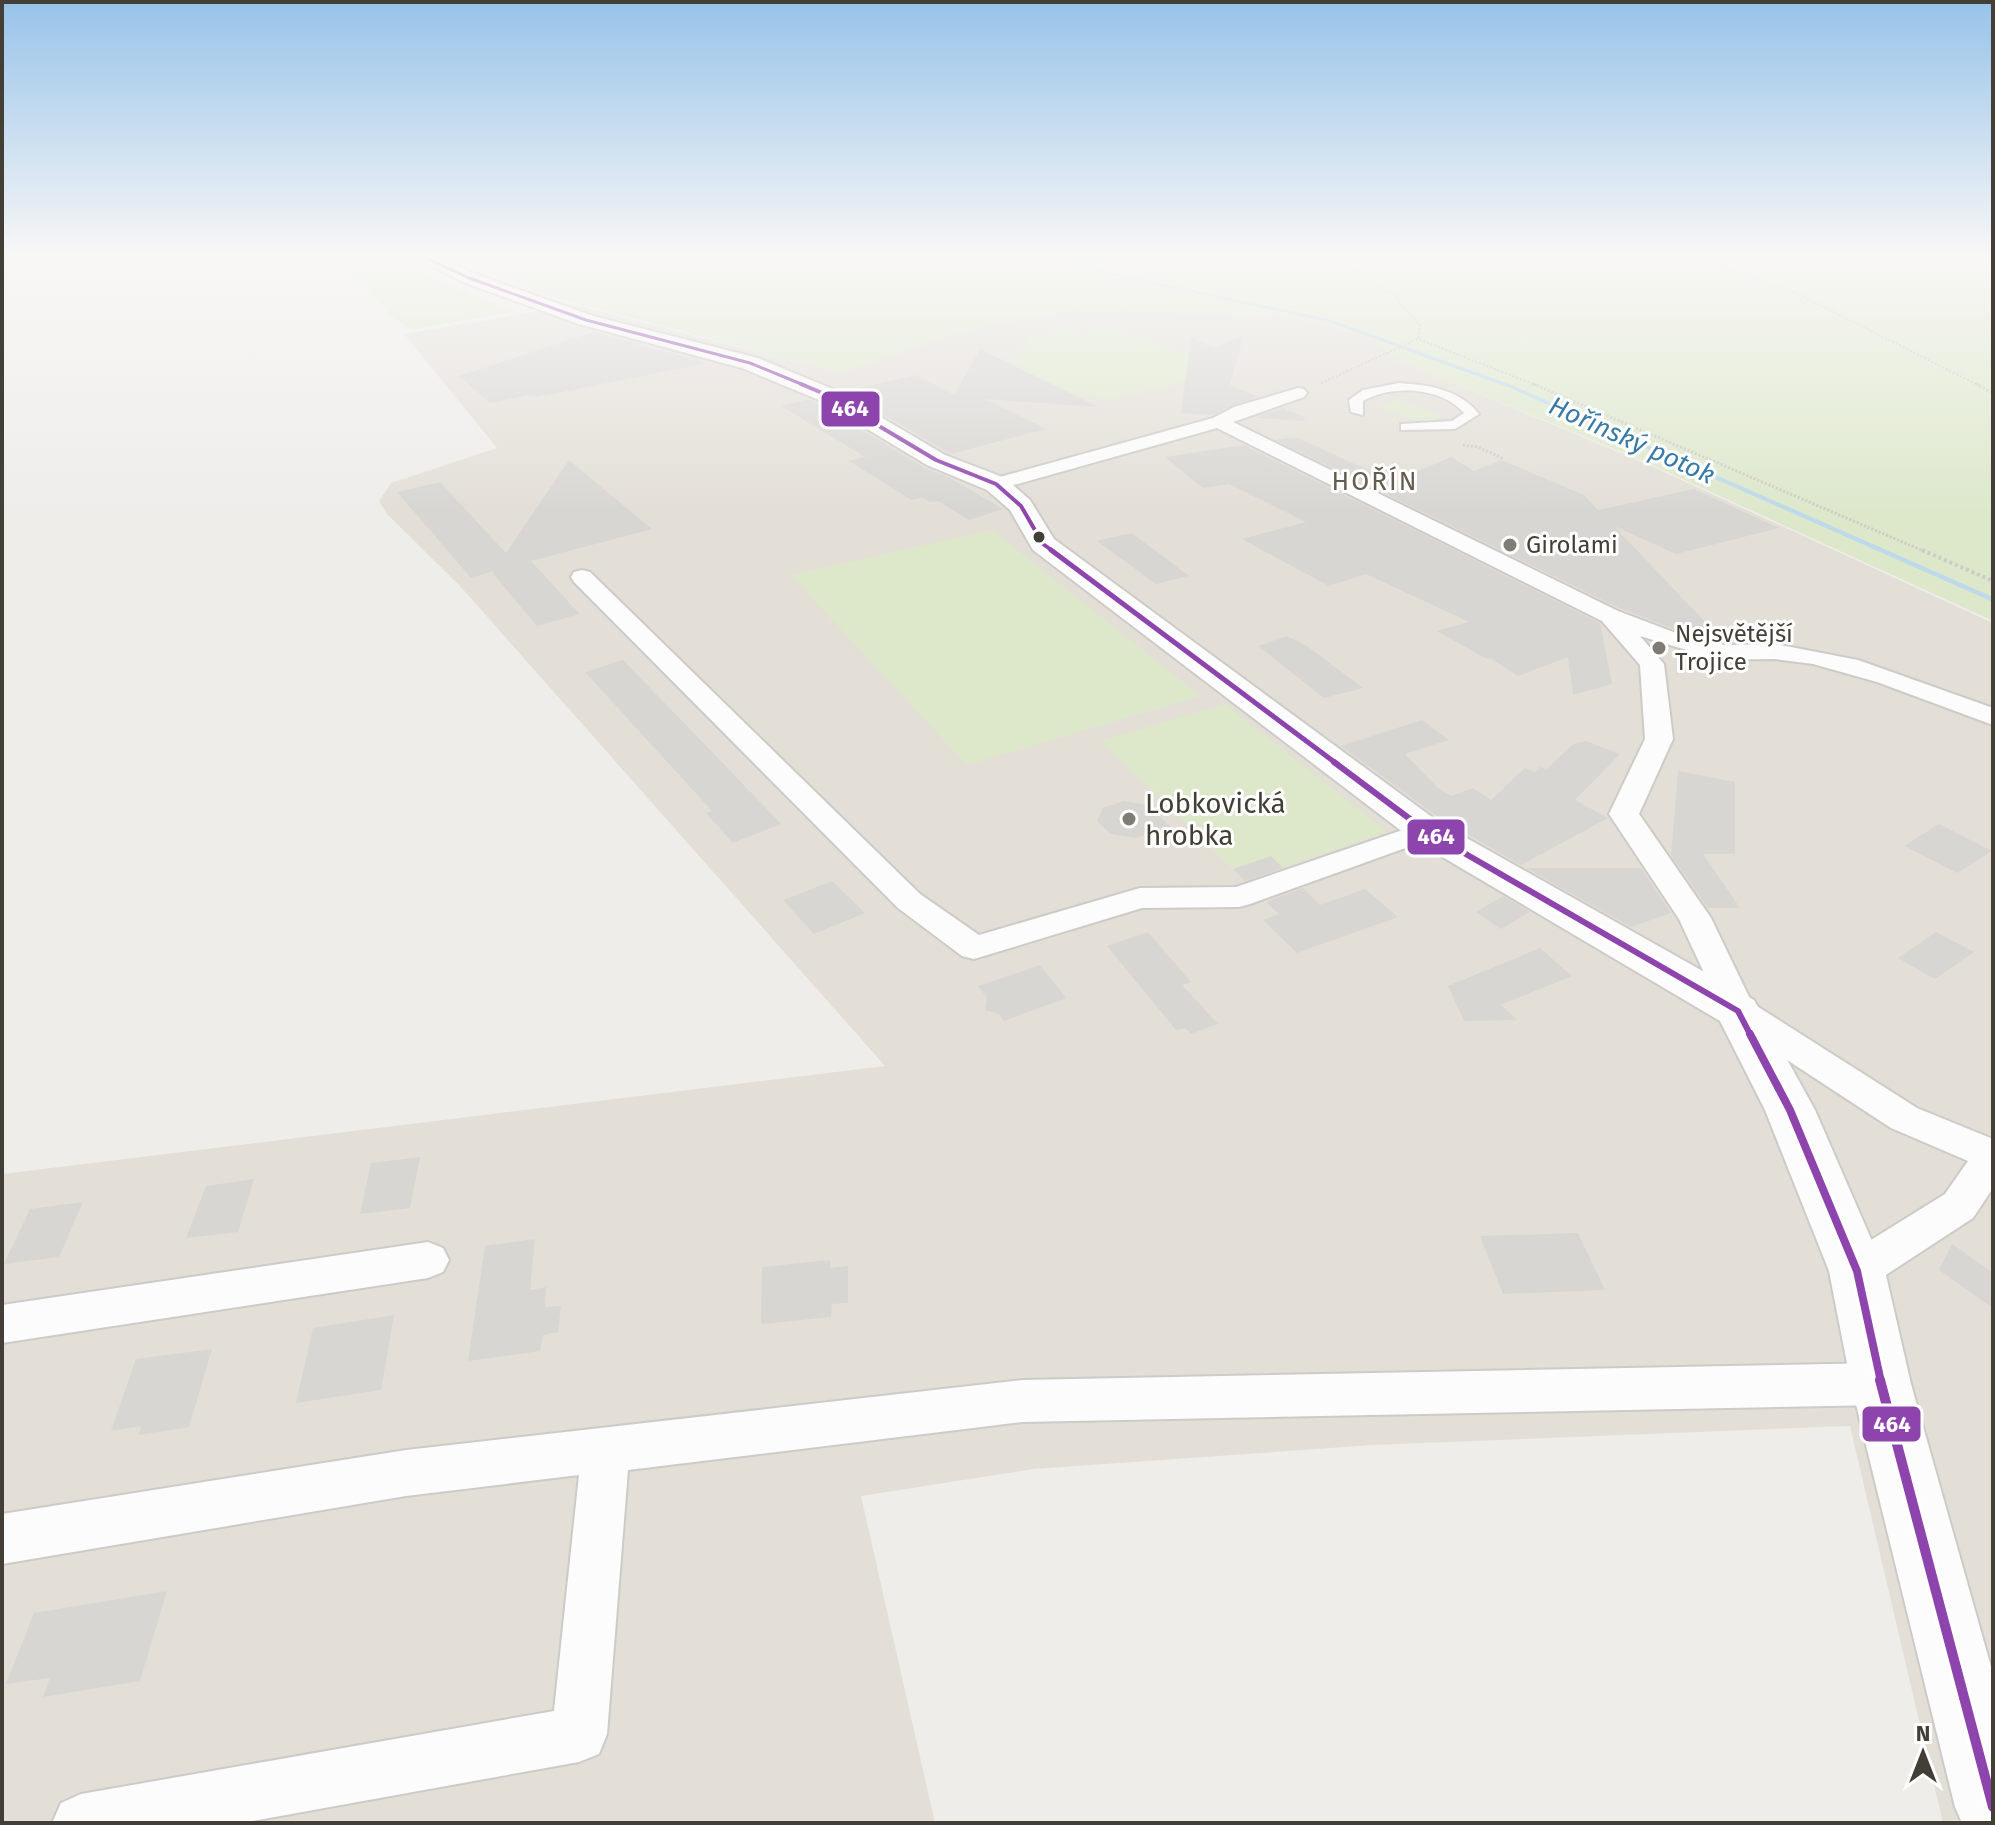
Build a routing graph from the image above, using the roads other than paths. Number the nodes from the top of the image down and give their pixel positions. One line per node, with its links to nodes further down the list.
1 (667, 341): 6 (street)
2 (1298, 393): 4 (street)
3 (1358, 412): 5 (street)
4 (1219, 422): 6 (street); 8 (street)
5 (1406, 427)
6 (996, 484): 12 (street)
7 (582, 577): 12 (street)
8 (1610, 616): 9 (street); 10 (street)
9 (1721, 651): 10 (street); 11 (street)
10 (1652, 664): 13 (street)
11 (1993, 717)
12 (1426, 831): 13 (street)
13 (1738, 1011): 14 (street); 16 (street)
14 (1993, 1156): 16 (street)
15 (428, 1260): 17 (street)
16 (1857, 1271): 18 (street)
17 (2, 1324)
18 (1881, 1384): 19 (street); 21 (street)
19 (606, 1449): 20 (street); 22 (street)
20 (2, 1539)
21 (1993, 1807)
22 (81, 1823)

